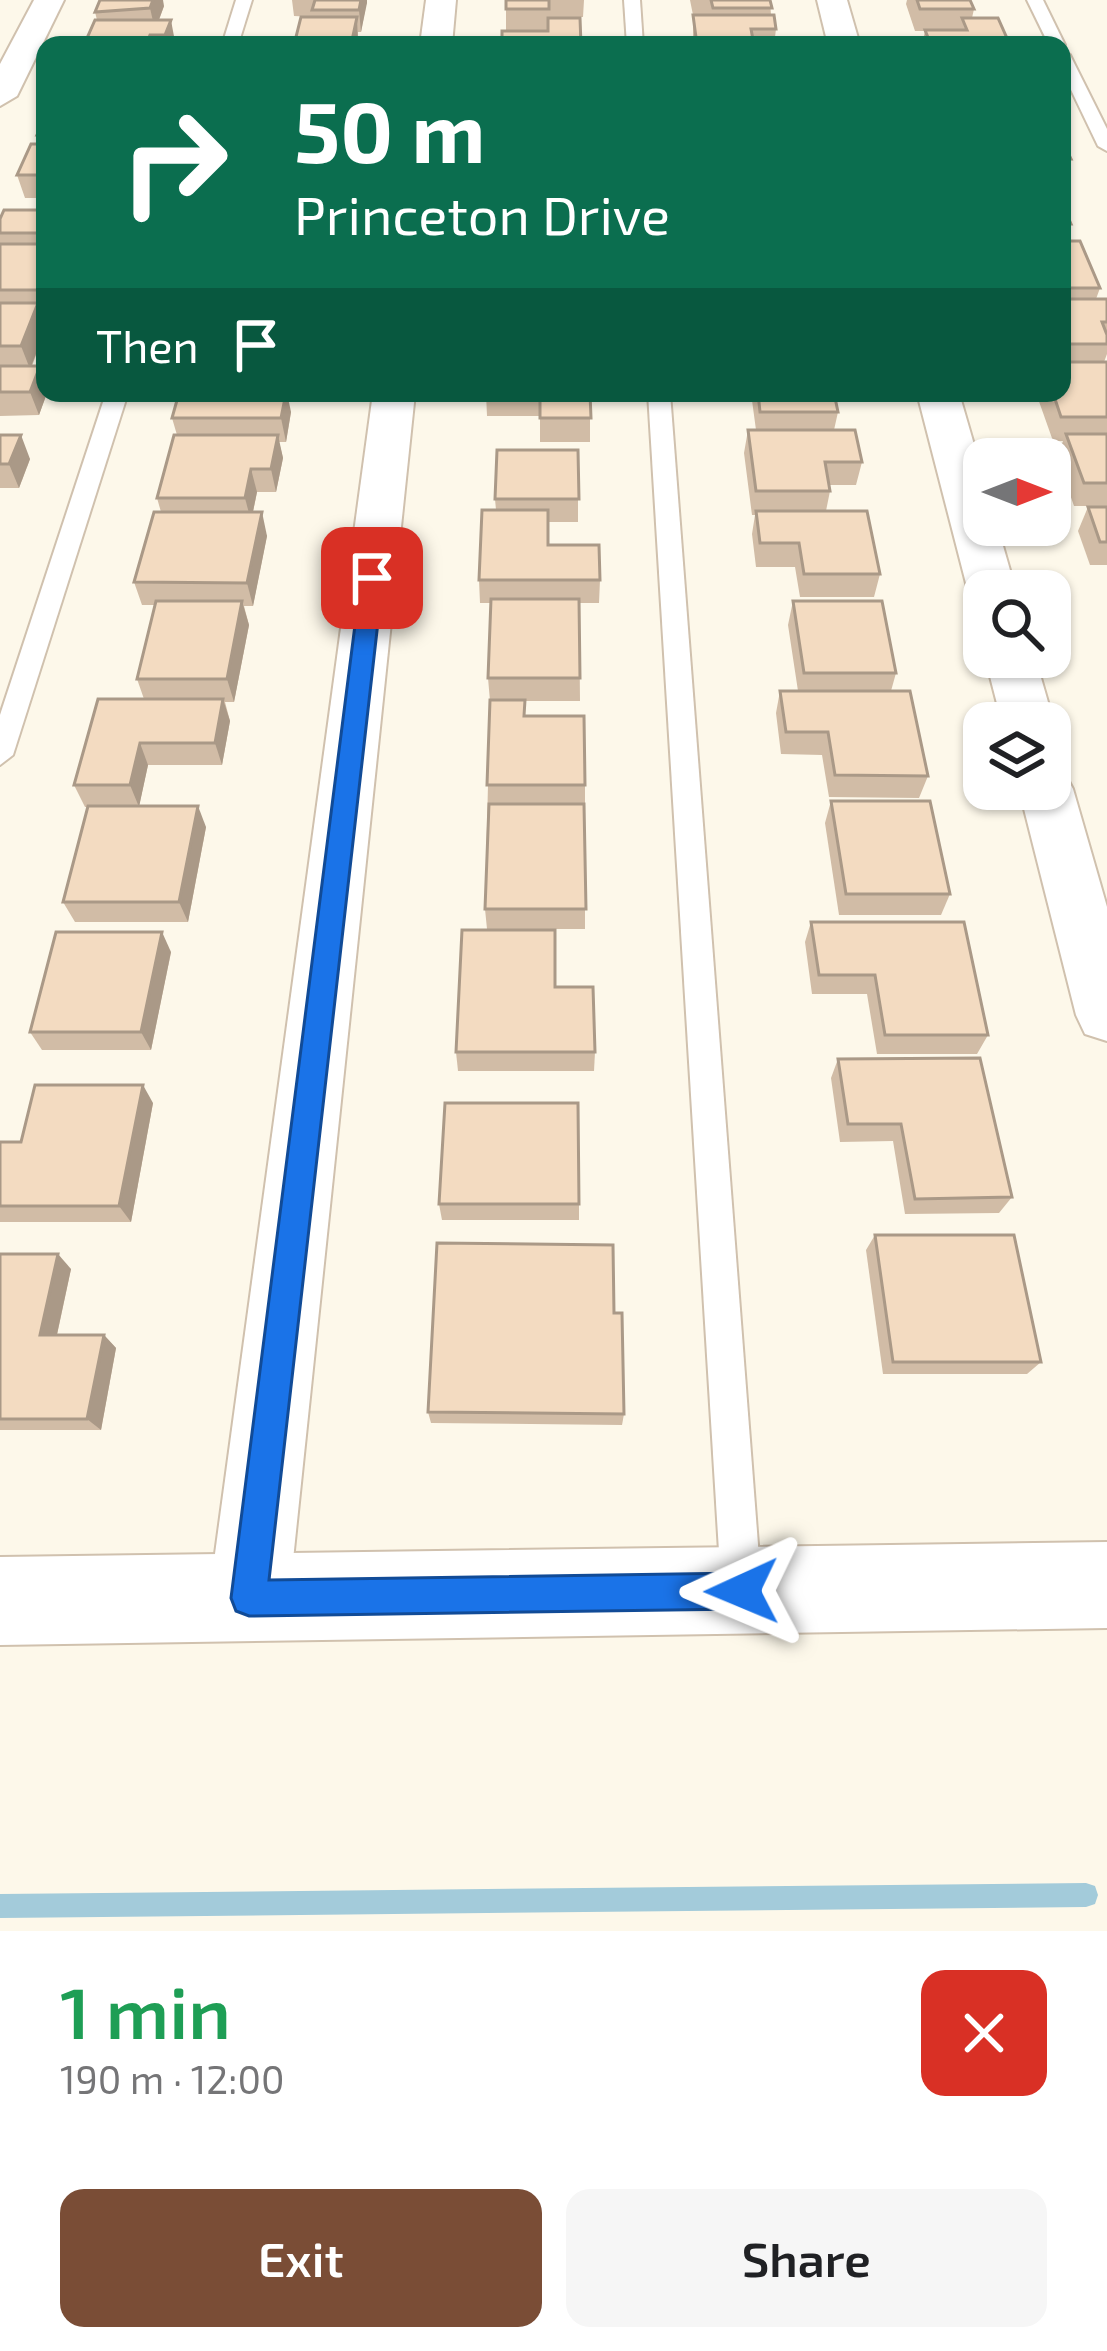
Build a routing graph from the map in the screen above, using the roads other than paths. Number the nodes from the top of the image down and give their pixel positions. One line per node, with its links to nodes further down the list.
1 (49, 0): 13 (street)
2 (244, 0): 7 (lane)
3 (441, 0): 8 (street)
4 (632, 0): 9 (lane)
5 (832, 0): 10 (street)
6 (1035, 0): 11 (lane)
7 (233, 36)
8 (437, 36)
9 (634, 36)
10 (842, 36)
11 (1053, 36)
12 (1071, 73): 14 (lane)
13 (0, 96)
14 (1107, 146)
15 (114, 402): 20 (lane)
16 (393, 402): 25 (street)
17 (660, 402): 24 (lane)
18 (940, 402): 19 (street)
19 (986, 570)
20 (0, 754)
21 (1052, 810): 22 (street)
22 (1107, 1015)
23 (1107, 1586): 24 (street)
24 (742, 1591): 25 (street)
25 (249, 1598): 26 (street)
26 (0, 1601)

